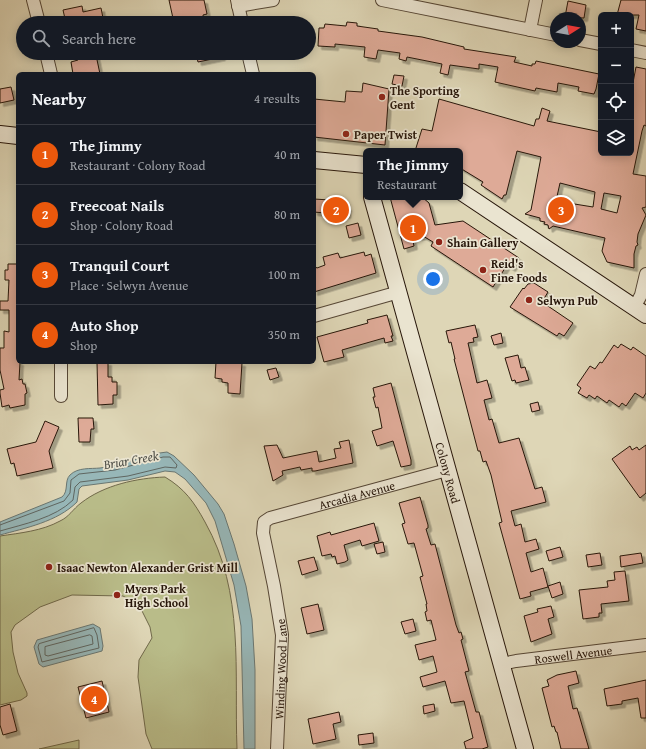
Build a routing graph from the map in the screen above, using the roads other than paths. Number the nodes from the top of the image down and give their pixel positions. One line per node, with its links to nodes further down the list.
1 (33, 0): 6 (street)
2 (273, 0): 5 (street)
3 (382, 0): 8 (street)
4 (536, 0): 8 (street)
5 (238, 3): 7 (street)
6 (37, 16)
7 (241, 16)
8 (530, 30): 9 (street)
9 (550, 34)
10 (586, 41): 11 (street)
11 (598, 43)
12 (634, 51): 13 (street)
13 (646, 53)
14 (48, 60): 16 (street)
15 (250, 60): 17 (street)
16 (51, 72)
17 (253, 72)
18 (0, 134): 19 (street)
19 (16, 136)
20 (316, 160): 21 (street)
21 (363, 165)
22 (463, 193): 26 (street)
23 (373, 200): 25 (street, Colony Road)
24 (646, 274): 26 (street)
25 (399, 292): 27 (street); 30 (street, Colony Road)
26 (640, 311)
27 (316, 315)
28 (61, 364): 29 (street)
29 (61, 396)
30 (447, 470): 31 (street, Arcadia Avenue); 33 (street, Colony Road)
31 (266, 520): 34 (street, Winding Wood Lane)
32 (646, 645): 33 (street, Roswell Avenue)
33 (502, 664): 35 (street, Colony Road)
34 (277, 749)
35 (525, 749)

